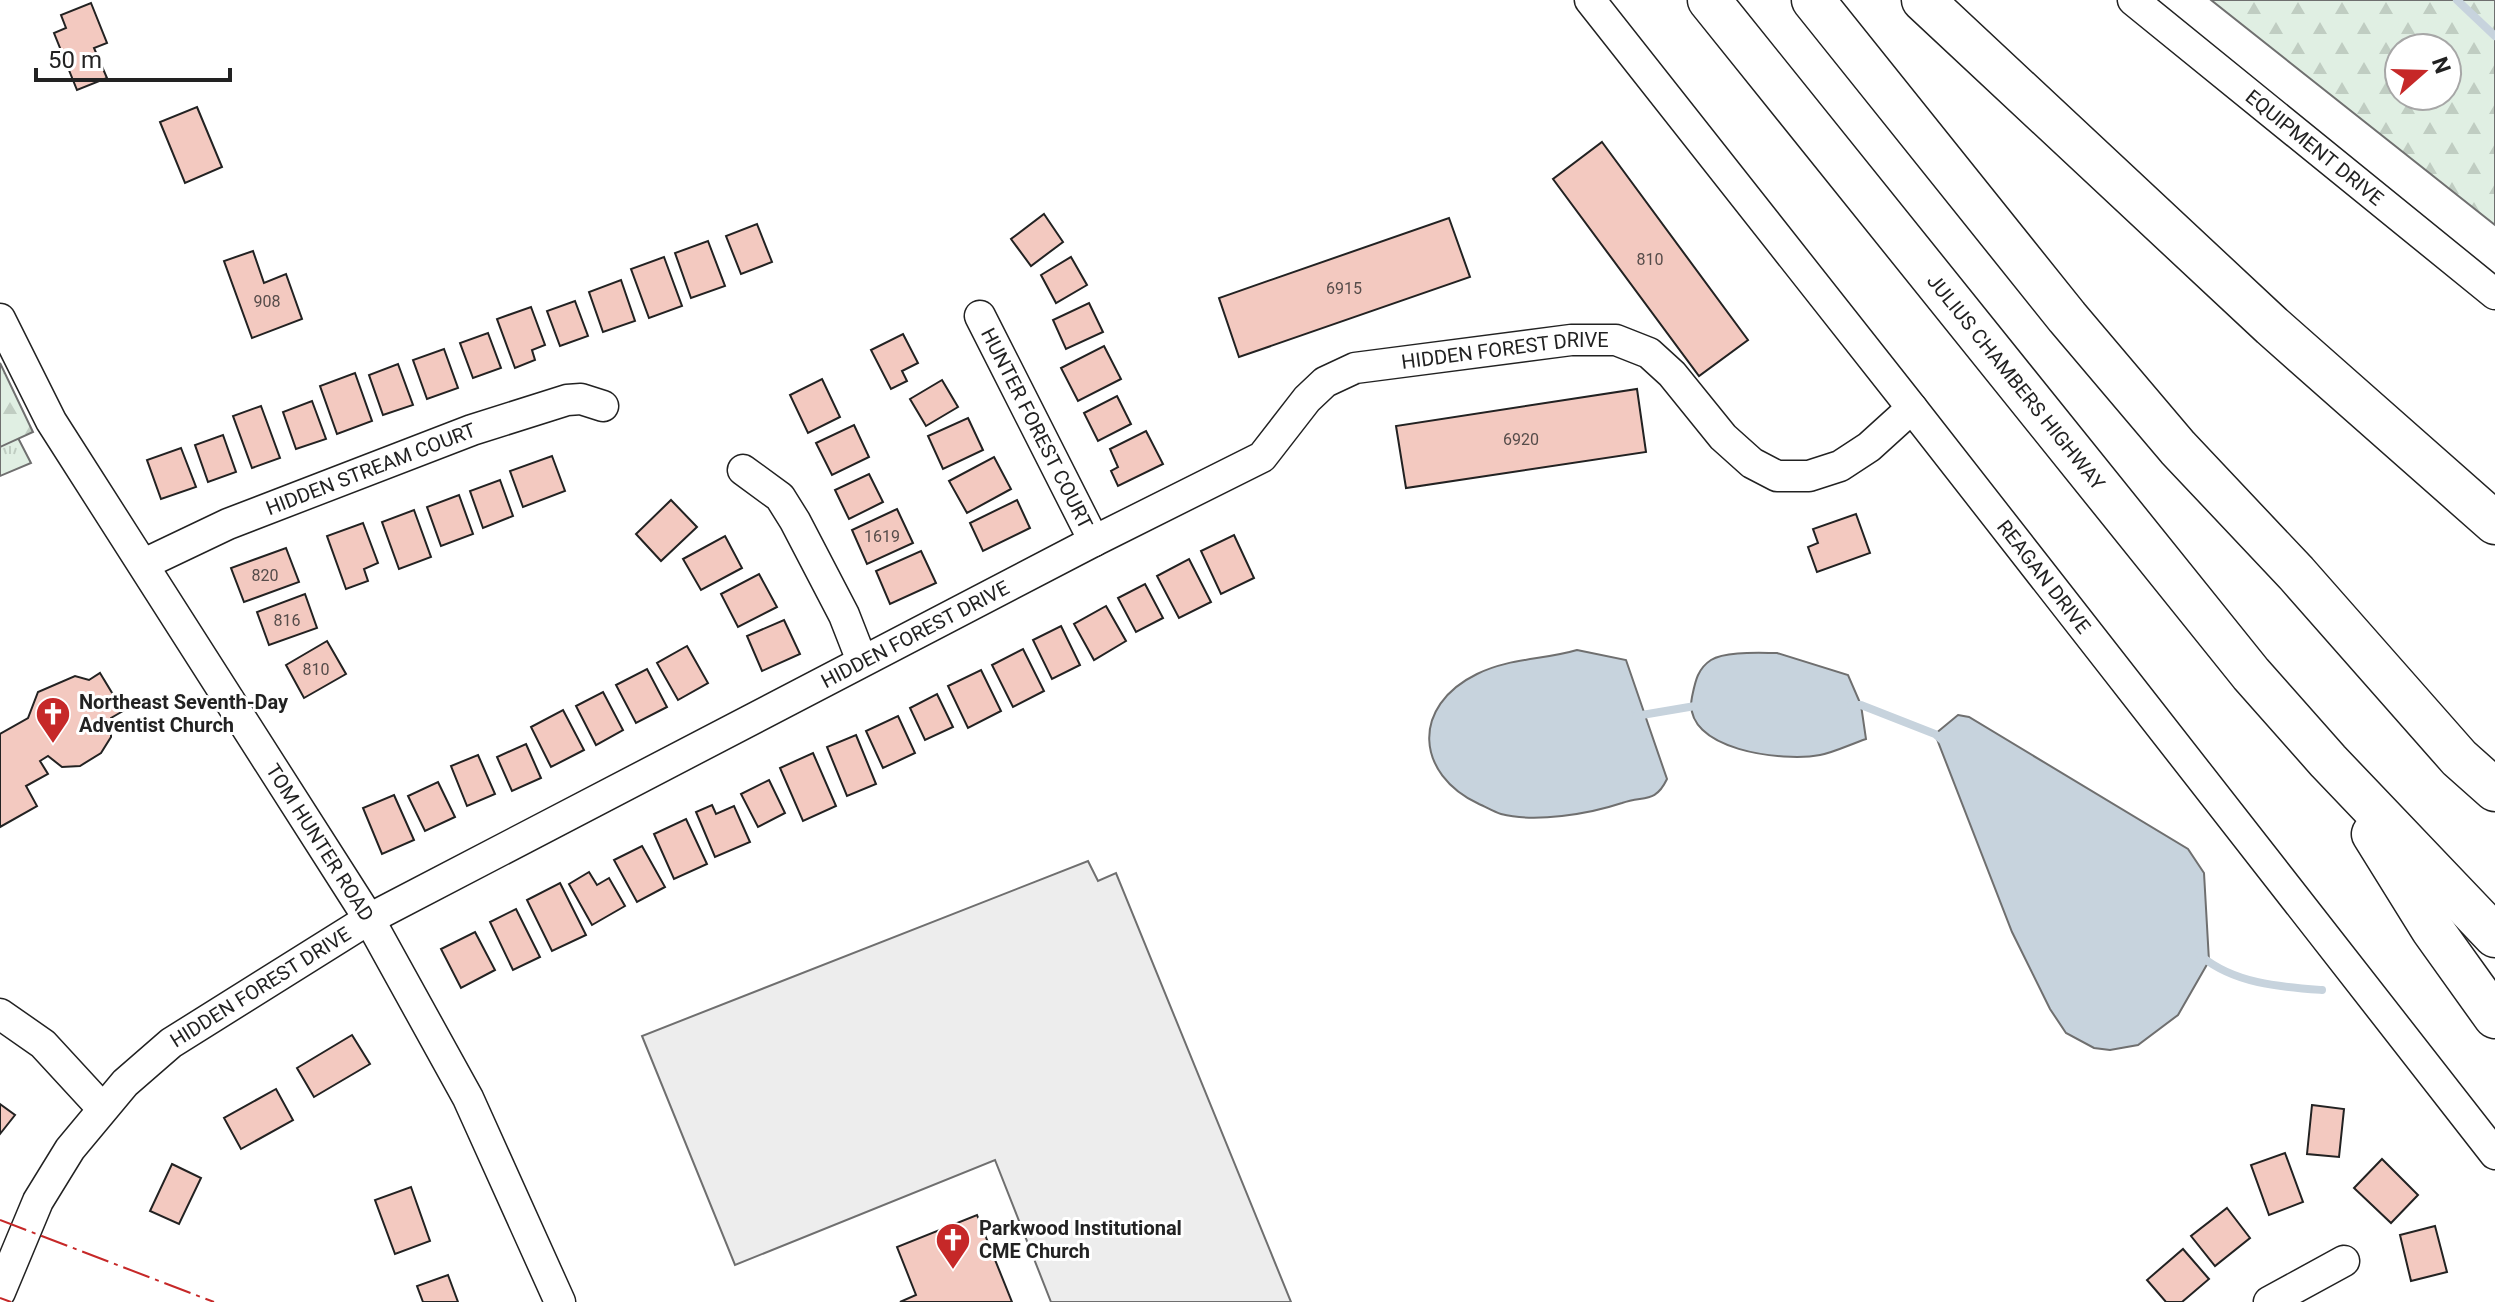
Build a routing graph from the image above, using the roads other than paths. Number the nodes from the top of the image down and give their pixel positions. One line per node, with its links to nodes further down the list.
1 (1590, 0): 10 (street, REAGAN DRIVE)
2 (1709, 0): 16 (highway, JULIUS CHAMBERS HIGHWAY)
3 (1813, 0): 17 (highway)
4 (1923, 0): 12 (highway)
5 (2133, 0): 6 (street, EQUIPMENT DRIVE)
6 (2495, 294)
7 (980, 316): 13 (street, HUNTER FOREST COURT)
8 (0, 319): 14 (street, TOM HUNTER ROAD)
9 (603, 406): 14 (street, HIDDEN STREAM COURT)
10 (1912, 408): 13 (street, HIDDEN FOREST DRIVE); 23 (street, REAGAN DRIVE)
11 (743, 470): 15 (street)
12 (2495, 523)
13 (1094, 541): 15 (street, HIDDEN FOREST DRIVE)
14 (144, 564): 18 (street, TOM HUNTER ROAD)
15 (862, 661): 18 (street, HIDDEN FOREST DRIVE)
16 (2328, 761): 19 (highway); 21 (highway)
17 (2495, 790)
18 (369, 919): 22 (street, HIDDEN FOREST DRIVE); 26 (street, TOM HUNTER ROAD)
19 (2495, 936)
20 (0, 1014): 22 (street)
21 (2495, 1017)
22 (102, 1108): 25 (street, HIDDEN FOREST DRIVE)
23 (2495, 1154)
24 (2344, 1261): 27 (street)
25 (0, 1292)
26 (560, 1302)
27 (2269, 1302)

